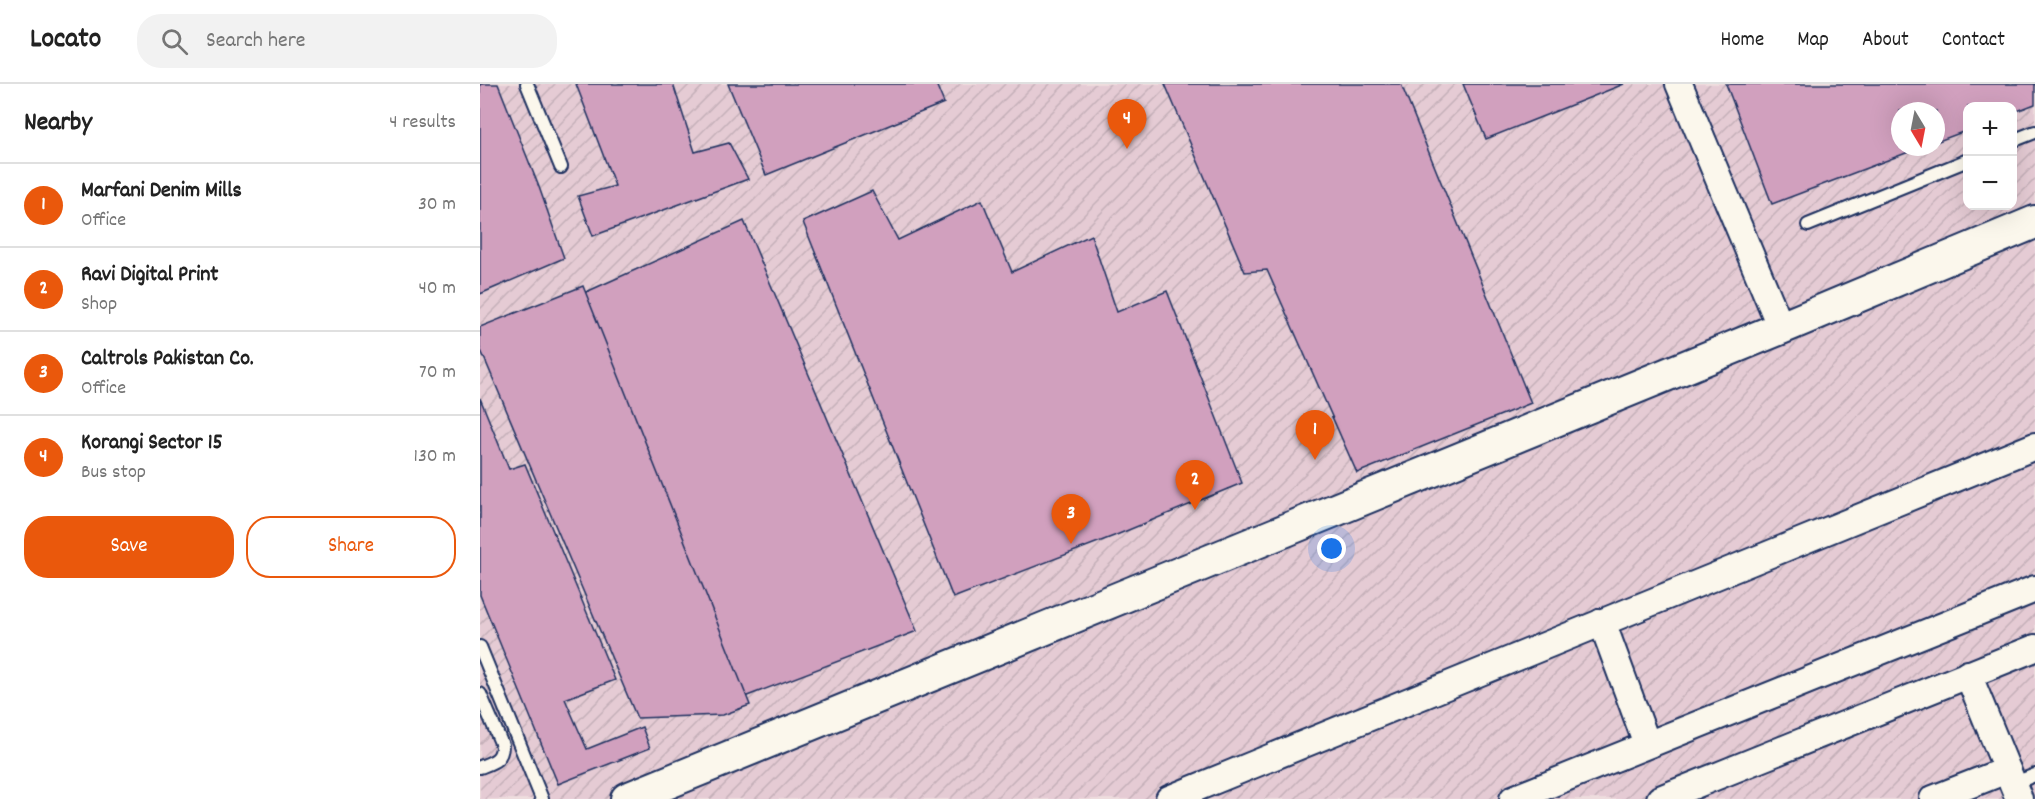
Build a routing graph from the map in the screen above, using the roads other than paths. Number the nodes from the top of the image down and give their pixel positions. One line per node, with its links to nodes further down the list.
1 (527, 84): 6 (lane)
2 (1679, 84): 9 (street)
3 (2035, 132): 4 (lane)
4 (2017, 139)
5 (1963, 162): 8 (lane)
6 (561, 167)
7 (2035, 222): 9 (street)
8 (1808, 225)
9 (1781, 328): 21 (street)
10 (2035, 446): 12 (street)
11 (2035, 589): 17 (street)
12 (1602, 622): 17 (street); 22 (street)
13 (480, 647): 20 (lane)
14 (2035, 648): 15 (street)
15 (1968, 674): 19 (street); 24 (street)
16 (480, 694): 18 (lane)
17 (1647, 744): 23 (street)
18 (480, 767)
19 (2018, 782): 25 (street)
20 (542, 799)
21 (627, 799)
22 (1169, 799)
23 (1513, 799)
24 (1660, 799)
25 (1933, 799)

